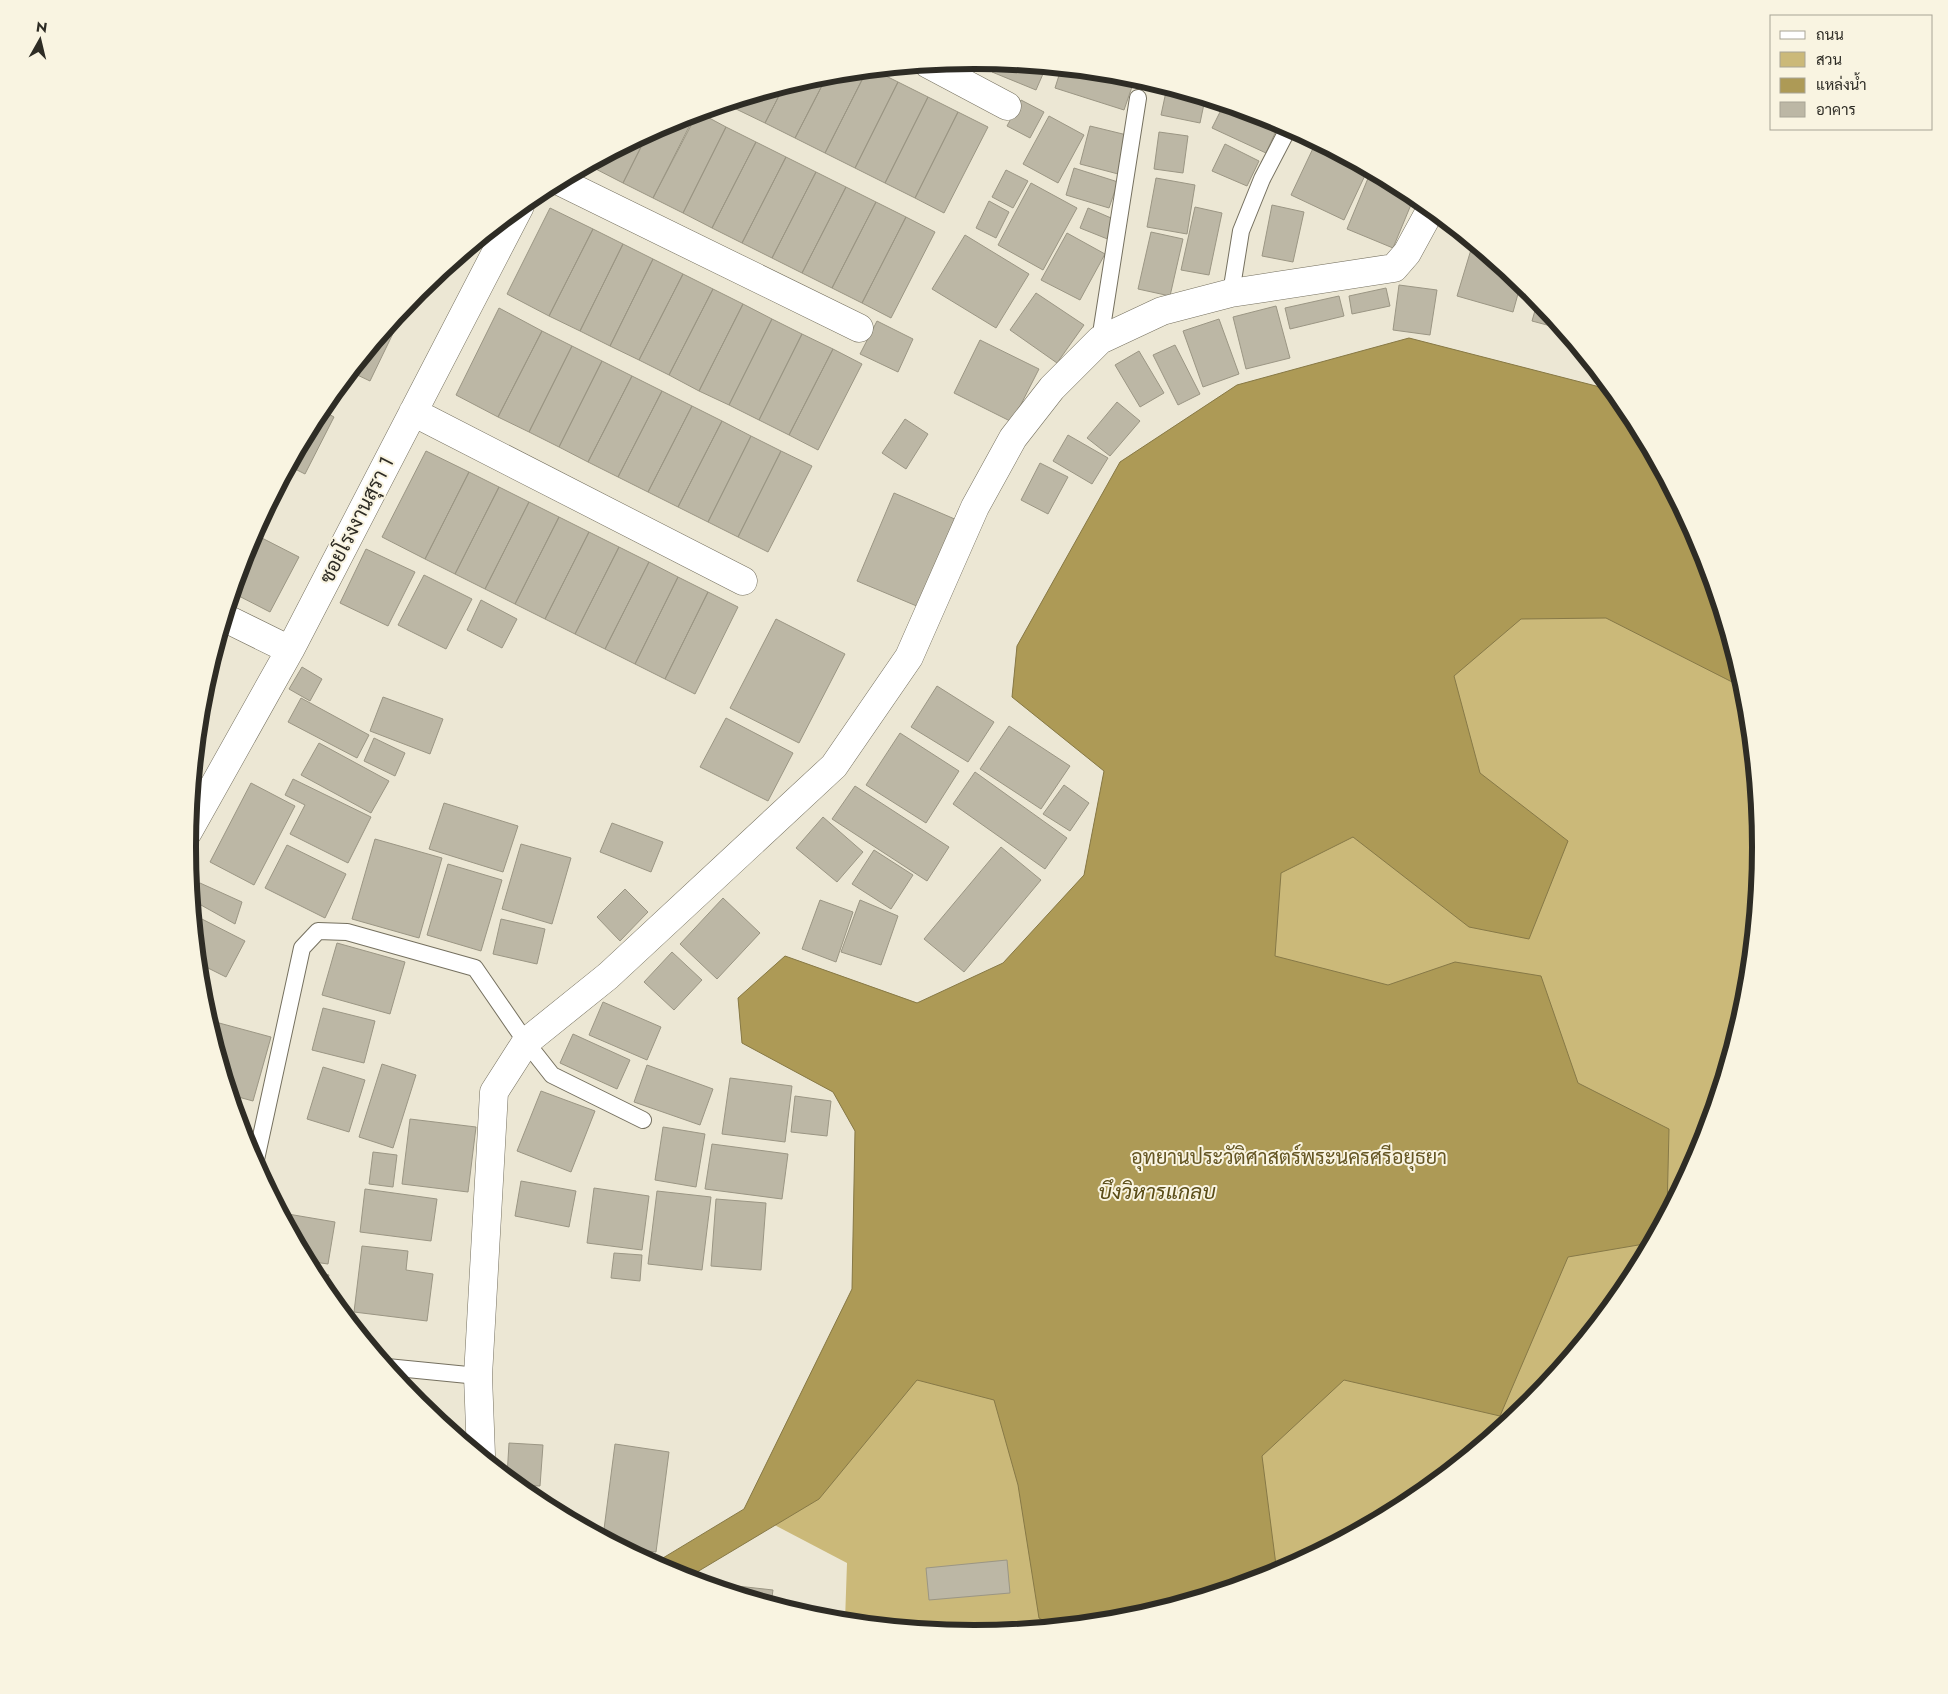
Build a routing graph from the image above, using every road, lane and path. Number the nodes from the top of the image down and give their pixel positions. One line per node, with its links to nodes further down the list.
1 (939, 70): 3 (street)
2 (1138, 98): 10 (lane)
3 (1007, 106)
4 (1285, 134): 8 (lane)
5 (567, 184): 9 (street)
6 (1428, 215): 8 (street)
7 (512, 221): 11 (street, ซอยโรงงานสุรา 1)
8 (1231, 293): 10 (street)
9 (858, 328)
10 (1100, 340): 16 (street)
11 (413, 412): 12 (street); 14 (street, ซอยโรงงานสุรา 1)
12 (743, 581)
13 (230, 620): 14 (street)
14 (290, 650): 15 (street, ซอยโรงงานสุรา 1)
15 (197, 817)
16 (526, 1042): 17 (lane); 18 (lane); 20 (street)
17 (643, 1120)
18 (258, 1151)
19 (397, 1368): 20 (lane)
20 (478, 1376): 21 (street)
21 (481, 1448)

